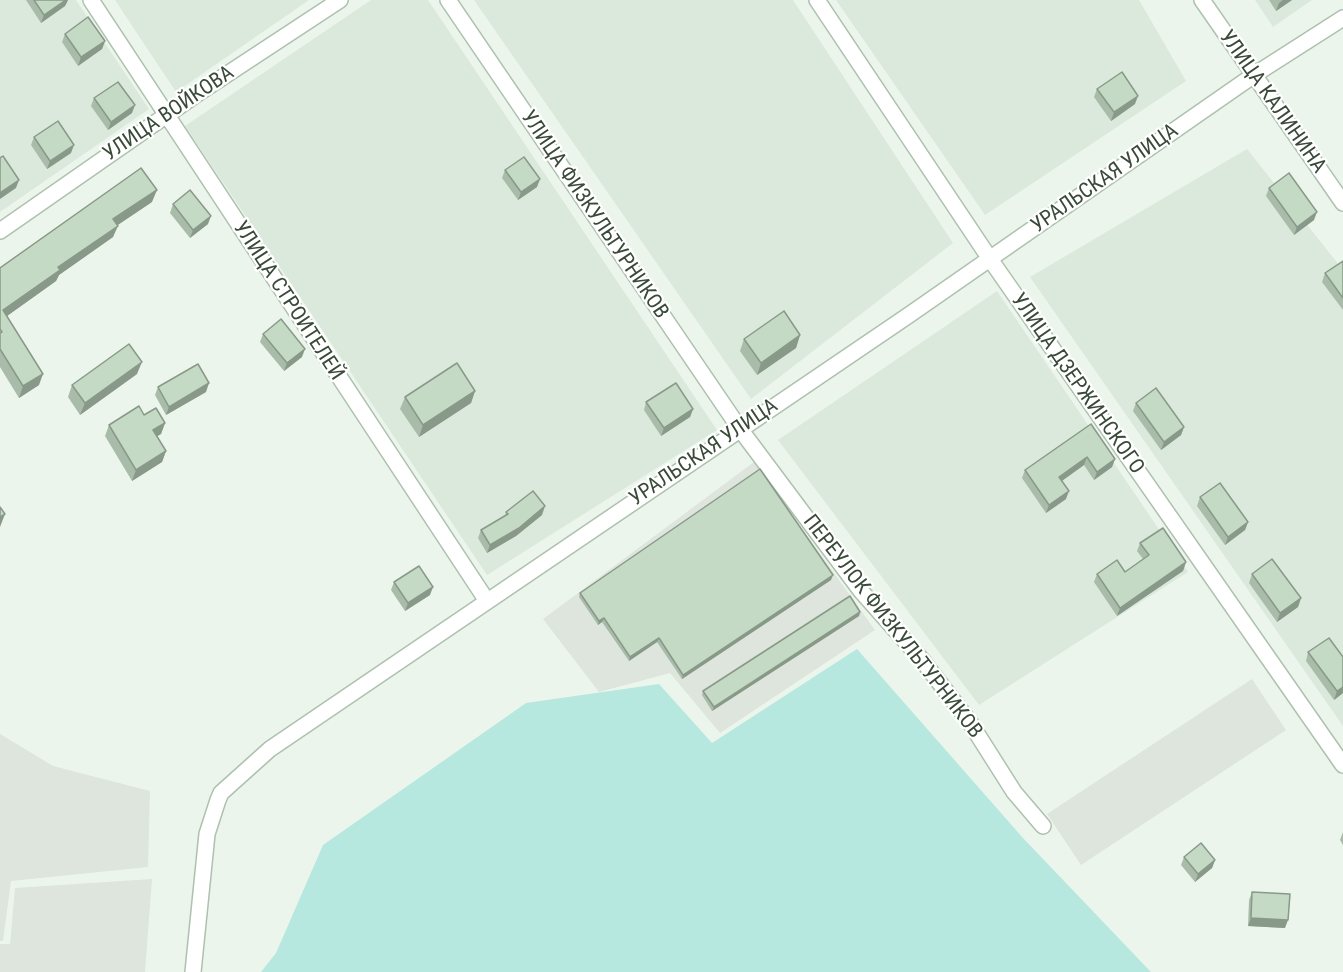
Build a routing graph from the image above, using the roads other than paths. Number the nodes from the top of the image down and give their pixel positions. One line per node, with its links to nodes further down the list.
1 (91, 0): 8 (street, УЛИЦА СТРОИТЕЛЕЙ)
2 (340, 0): 8 (street, УЛИЦА ВОЙКОВА)
3 (448, 0): 12 (street, УЛИЦА ФИЗКУЛЬТУРНИКОВ)
4 (817, 0): 11 (street, УЛИЦА ДЗЕРЖИНСКОГО)
5 (1202, 0): 7 (street, УЛИЦА КАЛИНИНА)
6 (1343, 18): 7 (street, УРАЛЬСКАЯ УЛИЦА)
7 (1254, 75): 9 (street, УЛИЦА КАЛИНИНА); 11 (street, УРАЛЬСКАЯ УЛИЦА)
8 (166, 116): 10 (street, УЛИЦА ВОЙКОВА); 13 (street, УЛИЦА СТРОИТЕЛЕЙ)
9 (1343, 203)
10 (0, 231)
11 (990, 259): 12 (street, УРАЛЬСКАЯ УЛИЦА); 14 (street, УЛИЦА ДЗЕРЖИНСКОГО)
12 (740, 429): 13 (street, УРАЛЬСКАЯ УЛИЦА); 15 (street, ПЕРЕУЛОК ФИЗКУЛЬТУРНИКОВ)
13 (487, 601): 16 (street, УРАЛЬСКАЯ УЛИЦА)
14 (1343, 765)
15 (1043, 826)
16 (193, 972)

